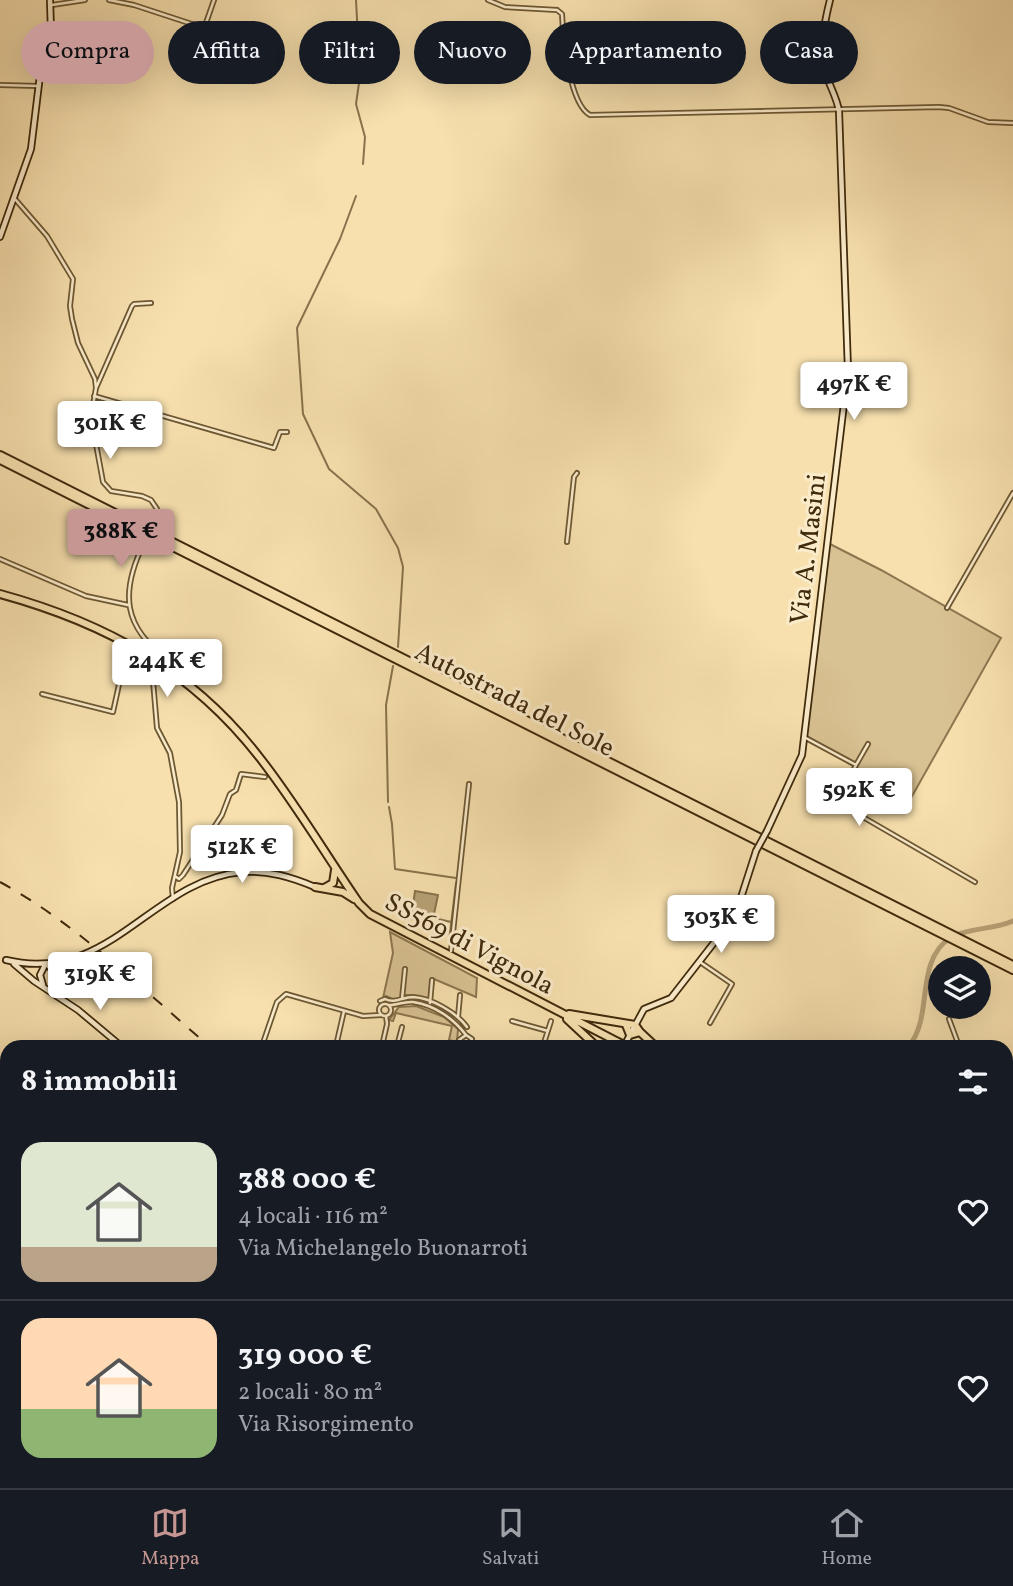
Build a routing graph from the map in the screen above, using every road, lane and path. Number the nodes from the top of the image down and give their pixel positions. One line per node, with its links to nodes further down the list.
1 (85, 0): 6 (street)
2 (109, 0): 3 (street)
3 (214, 0)
4 (488, 0): 9 (street)
5 (830, 0): 9 (street, Via A. Masini)
6 (51, 2): 8 (street)
7 (0, 85): 8 (street)
8 (38, 86): 11 (street)
9 (838, 111): 10 (street); 27 (street, Via A. Masini)
10 (1013, 123)
11 (15, 199): 12 (street); 14 (street)
12 (0, 237)
13 (151, 303): 14 (street)
14 (96, 388): 15 (street)
15 (94, 396): 16 (street); 23 (street, bridge)
16 (287, 432)
17 (0, 457): 43 (highway, Autostrada del Sole); 43 (highway, Autostrada del Sole)
18 (577, 473): 20 (street)
19 (1013, 493): 24 (street)
20 (567, 542)
21 (0, 559): 23 (street)
22 (0, 594): 32 (highway, SS569 di Vignola)
23 (128, 604): 25 (street)
24 (947, 608)
25 (170, 661)
26 (42, 694): 33 (street)
27 (804, 737): 29 (street); 41 (street, Via A. Masini, bridge)
28 (868, 744): 29 (street)
29 (856, 765): 34 (street)
30 (265, 777): 33 (street)
31 (469, 784): 38 (street)
32 (332, 862): 35 (highway); 37 (highway, SS569 di Vignola)
33 (175, 876): 36 (street)
34 (975, 882)
35 (316, 887): 36 (street); 37 (highway)
36 (173, 899): 39 (street)
37 (359, 903): 57 (highway, SS569 di Vignola)
38 (451, 951)
39 (81, 957): 42 (street); 46 (street)
40 (3, 959): 42 (street); 47 (street)
41 (699, 962): 66 (street); 68 (street, Via A. Masini)
42 (46, 964): 46 (street); 47 (street)
43 (1013, 968)
44 (405, 969): 50 (street)
45 (432, 980): 52 (street)
46 (56, 981): 49 (street)
47 (46, 989): 49 (street)
48 (460, 995): 62 (street)
49 (62, 998): 76 (street)
50 (402, 999): 51 (street); 52 (street)
51 (380, 1001)
52 (429, 1003): 62 (street)
53 (399, 1004): 54 (street); 56 (street); 70 (street)
54 (390, 1005): 55 (street); 56 (street)
55 (379, 1010): 59 (street); 60 (street)
56 (392, 1011): 61 (street)
57 (557, 1011): 67 (highway); 85 (highway); 86 (highway, SS569 di Vignola)
58 (344, 1012): 60 (street); 77 (street); 78 (street)
59 (381, 1015): 60 (street); 61 (street)
60 (373, 1016)
61 (386, 1016): 79 (street)
62 (458, 1017): 71 (street)
63 (949, 1019): 89 (street)
64 (512, 1021): 72 (street)
65 (551, 1021): 72 (street)
66 (710, 1023)
67 (626, 1024): 68 (highway); 75 (highway)
68 (635, 1025): 73 (highway); 75 (street, Via A. Masini)
69 (402, 1027): 80 (street)
70 (460, 1027): 74 (street); 81 (street)
71 (467, 1027)
72 (548, 1031): 84 (street)
73 (640, 1032): 75 (highway); 88 (highway)
74 (466, 1035): 82 (street); 83 (street)
75 (630, 1035): 87 (street, Via A. Masini)
76 (114, 1040)
77 (263, 1040)
78 (337, 1040)
79 (383, 1040)
80 (399, 1040)
81 (463, 1040)
82 (465, 1040)
83 (468, 1040)
84 (545, 1040)
85 (589, 1040)
86 (613, 1040)
87 (626, 1040)
88 (649, 1040)
89 (957, 1040)

